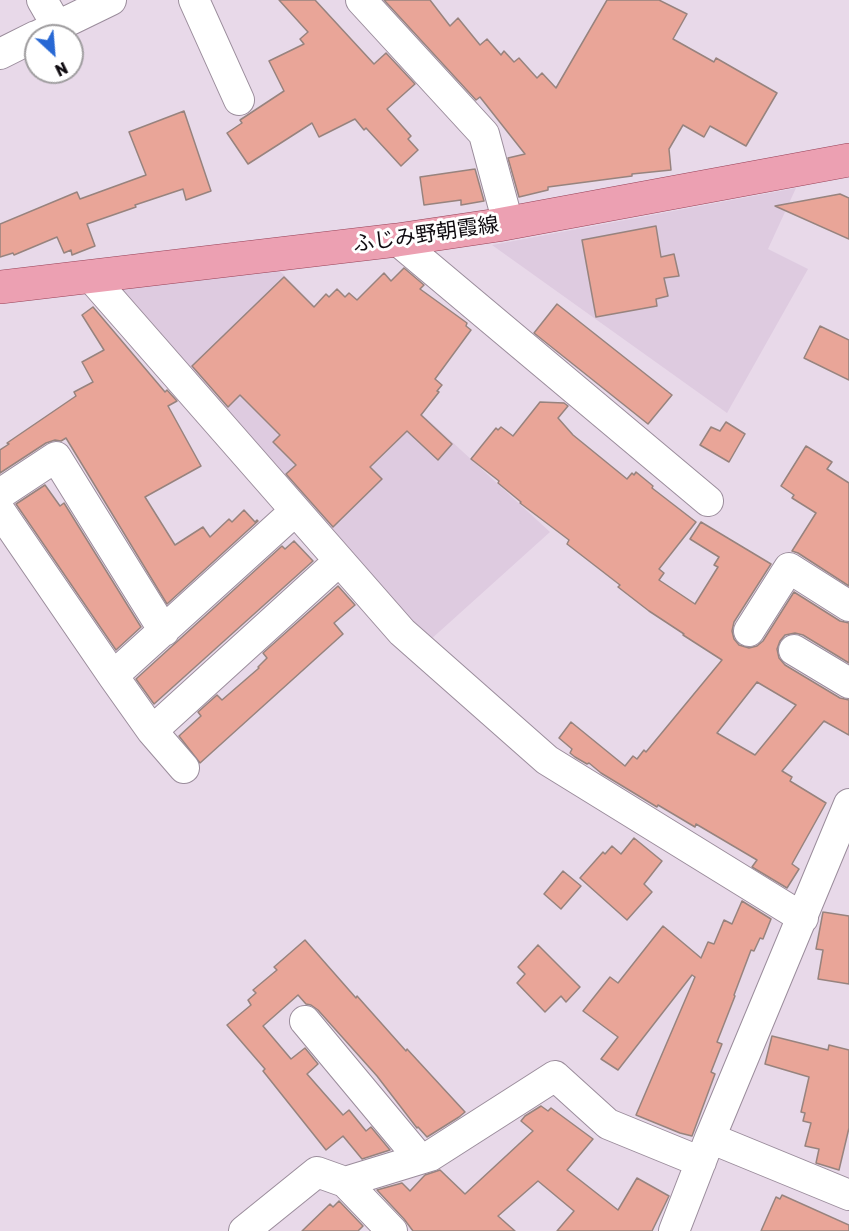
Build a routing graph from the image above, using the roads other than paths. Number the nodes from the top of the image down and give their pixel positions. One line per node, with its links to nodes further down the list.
1 (42, 0): 5 (street)
2 (111, 0): 6 (street)
3 (194, 0): 9 (street)
4 (361, 0): 11 (street)
5 (43, 24)
6 (62, 24)
7 (24, 42): 8 (street)
8 (0, 54)
9 (239, 100)
10 (849, 160): 11 (main road, ふじみ野朝霞線)
11 (508, 223): 12 (main road, ふじみ野朝霞線)
12 (397, 240): 13 (main road, ふじみ野朝霞線); 16 (street)
13 (90, 276): 14 (main road, ふじみ野朝霞線); 18 (street)
14 (0, 287)
15 (0, 494): 21 (street)
16 (708, 501)
17 (0, 511): 24 (street)
18 (295, 511): 19 (street); 21 (street)
19 (339, 561): 26 (street); 29 (street)
20 (849, 606): 22 (street)
21 (164, 631): 24 (street)
22 (749, 631)
23 (794, 650): 25 (street)
24 (112, 676): 26 (street)
25 (849, 683)
26 (152, 731): 27 (street)
27 (184, 768)
28 (848, 809): 29 (street)
29 (803, 918): 31 (street)
30 (305, 1021): 32 (street)
31 (706, 1150): 32 (street); 34 (street); 37 (street)
32 (420, 1159): 33 (street)
33 (345, 1182): 35 (street); 36 (street)
34 (849, 1195)
35 (244, 1231)
36 (392, 1231)
37 (674, 1231)

